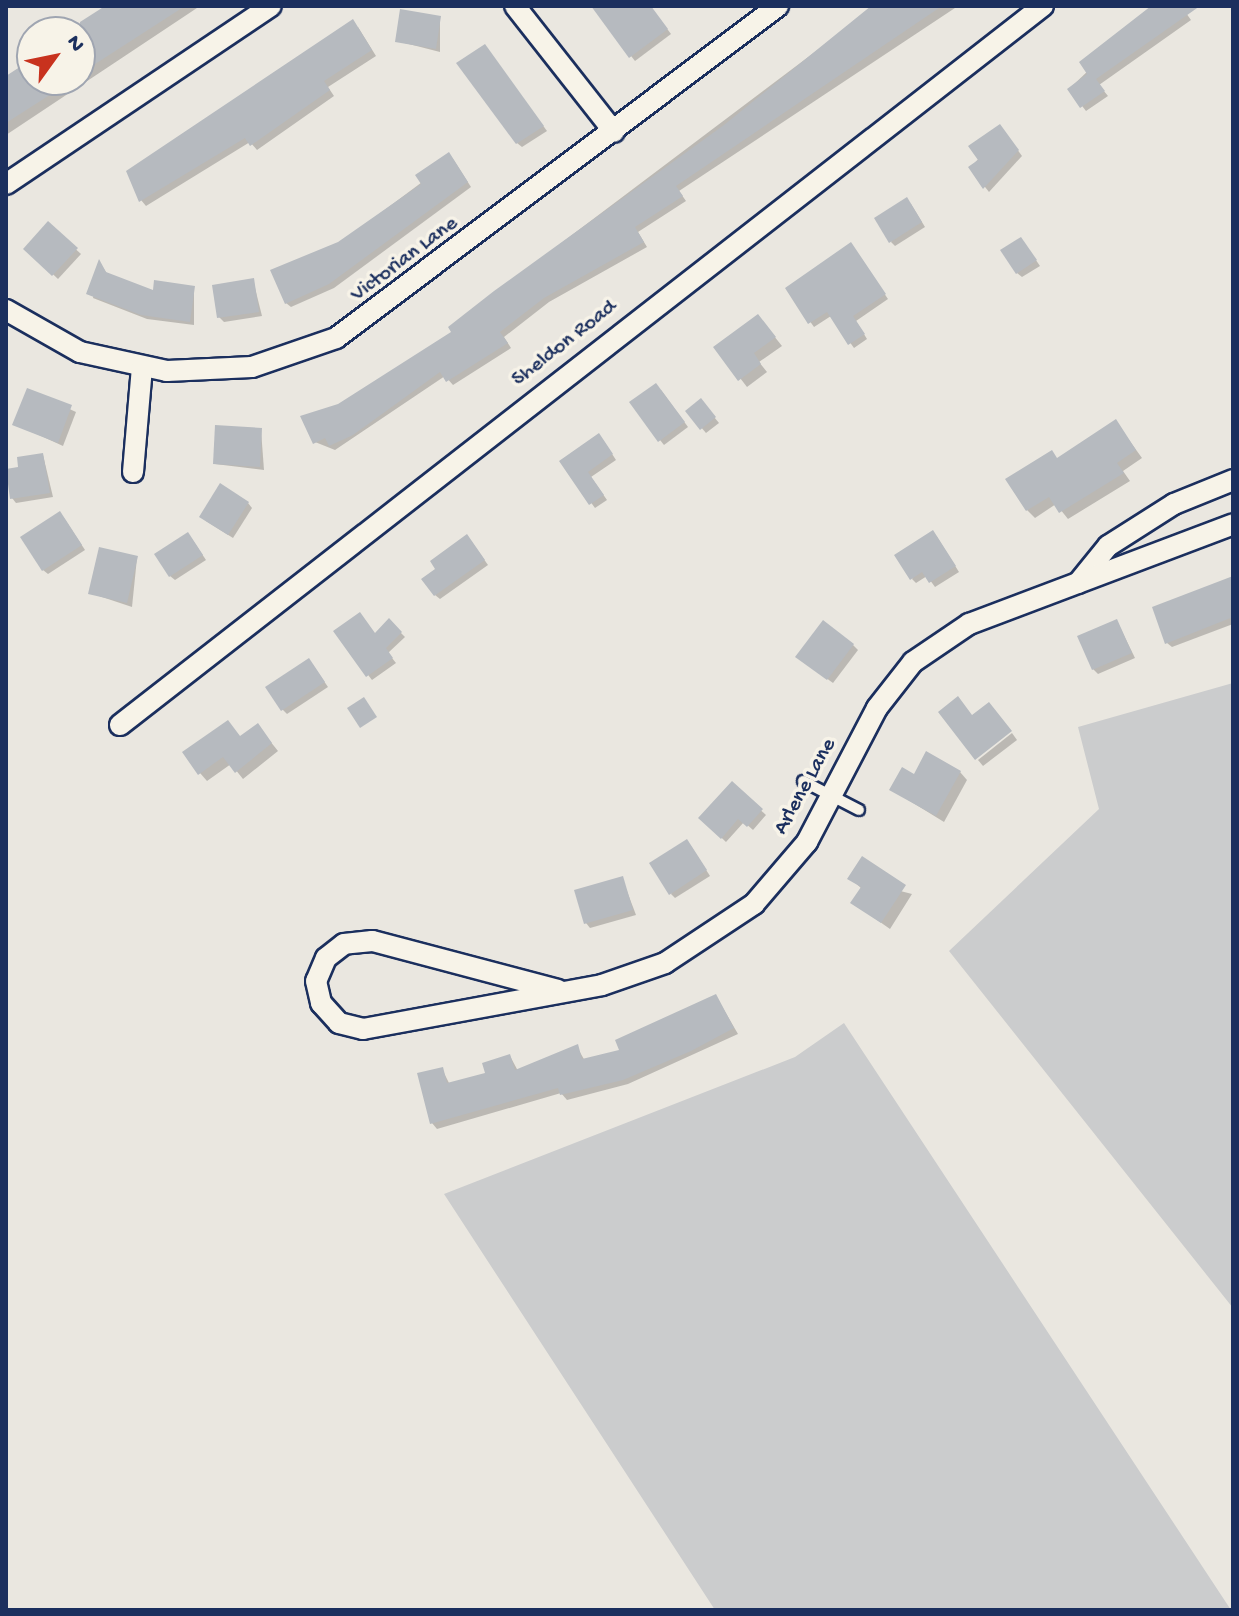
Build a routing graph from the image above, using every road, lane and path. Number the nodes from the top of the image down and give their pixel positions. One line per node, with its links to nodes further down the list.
1 (271, 6): 6 (street)
2 (515, 6): 5 (street)
3 (778, 6): 5 (street, Victorian Lane)
4 (1043, 6): 13 (street, Sheldon Road)
5 (614, 132): 8 (street, Victorian Lane)
6 (6, 184)
7 (6, 310): 8 (street, Victorian Lane)
8 (142, 368): 9 (street)
9 (133, 472)
10 (1233, 480): 12 (street)
11 (1233, 524): 12 (street, Arlene Lane)
12 (1078, 583): 15 (street, Arlene Lane)
13 (120, 725)
14 (803, 781): 15 (lane)
15 (831, 795): 16 (lane); 17 (street, Arlene Lane)
16 (859, 810)
17 (558, 990): 17 (street, Arlene Lane)

